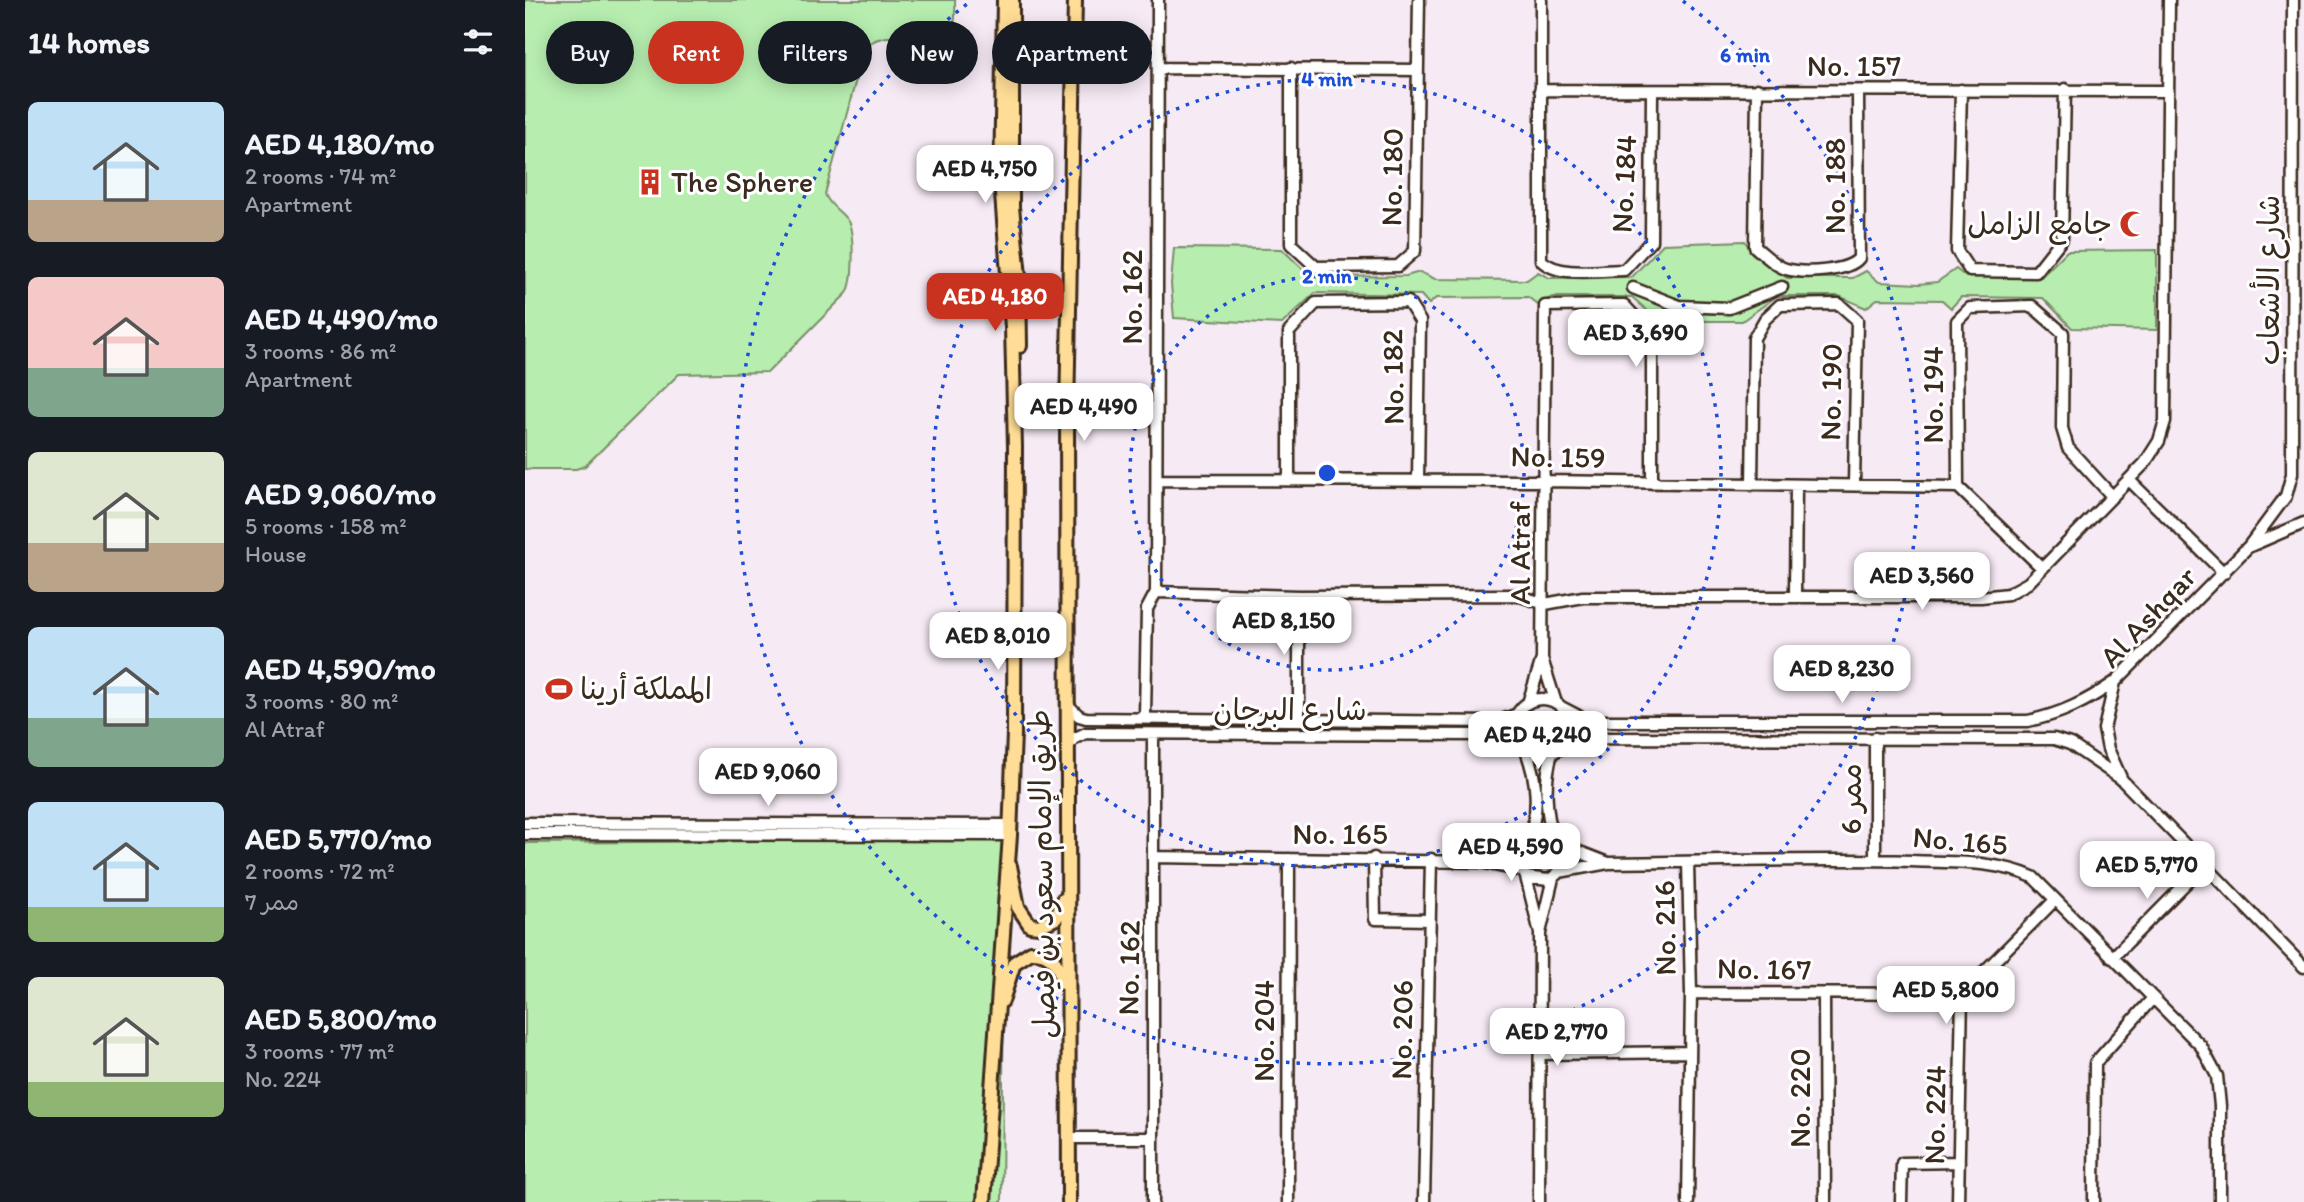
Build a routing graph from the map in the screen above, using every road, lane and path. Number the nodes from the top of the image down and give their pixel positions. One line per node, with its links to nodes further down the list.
1 (1004, 0): 21 (main road, طريق الإمام سعود بن فيصل)
2 (1012, 0): 21 (main road, طريق الإمام سعود بن فيصل)
3 (1075, 0): 44 (main road, طريق الإمام سعود بن فيصل)
4 (1158, 0): 9 (street, No. 162)
5 (1419, 0): 11 (street, No. 180)
6 (1541, 0): 14 (street)
7 (2169, 0): 16 (street)
8 (2293, 0): 34 (street, شارع الأشعاب)
9 (1159, 68): 10 (street); 23 (street, No. 162)
10 (1291, 68): 11 (street); 11 (street, No. 180)
11 (1418, 70)
12 (1757, 89): 17 (street, No. 157); 18 (street, No. 157); 18 (street, No. 188)
13 (2064, 89): 15 (street, No. 157); 15 (street); 16 (street, No. 157)
14 (1540, 90): 17 (street, No. 157); 17 (street, No. 184)
15 (1961, 90): 18 (street, No. 157)
16 (2168, 90): 24 (street)
17 (1652, 91)
18 (1859, 91)
19 (1781, 287): 20 (street)
20 (1633, 288)
21 (1014, 408): 56 (main road, طريق الإمام سعود بن فيصل)
22 (1289, 479): 23 (street, No. 159); 25 (street, No. 159); 25 (street, No. 182)
23 (1158, 480): 37 (street, No. 162)
24 (2129, 480): 32 (street); 36 (street)
25 (1418, 481): 26 (street, No. 159)
26 (1545, 481): 27 (street, No. 159); 27 (street, Al Atraf); 40 (street, Al Atraf)
27 (1652, 483): 28 (street, No. 159)
28 (1752, 485): 29 (street, No. 159); 30 (street, No. 190)
29 (1796, 485): 30 (street, No. 159); 39 (street)
30 (1854, 485): 31 (street, No. 159)
31 (1958, 487): 32 (street, No. 194); 35 (street, No. 194)
32 (2112, 496): 35 (street)
33 (2304, 523): 34 (street, Al Ashqar)
34 (2248, 547): 36 (street, Al Ashqar)
35 (2042, 568): 39 (street)
36 (2224, 573): 42 (street, Al Ashqar)
37 (1156, 592): 38 (street); 47 (street, No. 162)
38 (1299, 596): 40 (street); 48 (street)
39 (1795, 596): 40 (street)
40 (1545, 604): 41 (street, Al Atraf)
41 (1542, 659): 43 (street); 45 (street)
42 (2115, 682): 45 (street); 54 (street, Al Ashqar)
43 (1528, 703): 45 (street); 46 (street)
44 (1067, 704): 47 (street, شارع البرجان); 52 (main road, طريق الإمام سعود بن فيصل)
45 (1560, 706): 53 (street)
46 (1520, 713): 48 (street, شارع البرجان); 51 (street)
47 (1145, 716): 48 (street, شارع البرجان)
48 (1299, 718)
49 (1153, 735): 51 (street, شارع البرجان); 52 (street, شارع البرجان); 60 (street, No. 162)
50 (1875, 738): 53 (street, شارع البرجان); 54 (street, شارع البرجان); 65 (street, ممر 6)
51 (1523, 748): 53 (street, شارع البرجان); 59 (street)
52 (1066, 751): 72 (main road, طريق الإمام سعود بن فيصل)
53 (1554, 751): 58 (street)
54 (2122, 780): 69 (street, Al Ashqar)
55 (525, 823): 56 (street)
56 (1011, 830): 57 (street); 61 (main road, طريق الإمام سعود بن فيصل)
57 (525, 834)
58 (1556, 841): 59 (street); 68 (street); 71 (street)
59 (1525, 843): 66 (street, No. 165); 70 (street)
60 (1154, 857): 63 (street, No. 165); 87 (street, No. 162)
61 (1008, 858): 72 (main road); 82 (main road, طريق الإمام سعود بن فيصل)
62 (1374, 858): 63 (street, No. 165); 64 (street, No. 165); 74 (street)
63 (1289, 859): 92 (street, No. 204)
64 (1431, 859): 66 (street, No. 165); 74 (street, No. 206)
65 (1875, 860): 67 (street, No. 165); 73 (street, No. 165)
66 (1480, 862): 70 (street)
67 (1688, 862): 68 (street, No. 165); 78 (street, No. 216)
68 (1608, 863): 71 (street)
69 (2204, 865): 76 (street); 77 (street, Al Ashqar)
70 (1524, 874): 71 (street); 75 (street)
71 (1556, 875): 75 (street)
72 (1067, 886): 83 (main road, طريق الإمام سعود بن فيصل)
73 (2055, 900): 76 (street, No. 165); 80 (street)
74 (1429, 920): 93 (street, No. 206)
75 (1540, 933): 85 (street)
76 (2112, 958): 81 (street, No. 165)
77 (2304, 967)
78 (1691, 993): 79 (street, No. 167); 84 (street, No. 216)
79 (1824, 994): 80 (street, No. 167); 96 (street, No. 220)
80 (1962, 994): 88 (street, No. 224)
81 (2152, 999): 99 (street); 100 (street, No. 165)
82 (995, 1026): 83 (main road); 89 (main road, طريق الإمام سعود بن فيصل)
83 (1070, 1032): 86 (main road, طريق الإمام سعود بن فيصل)
84 (1688, 1052): 85 (street); 95 (street, No. 216)
85 (1542, 1054): 94 (street)
86 (1070, 1138): 87 (street); 90 (main road, طريق الإمام سعود بن فيصل)
87 (1152, 1138): 91 (street, No. 162)
88 (1959, 1163): 97 (street); 98 (street, No. 224)
89 (984, 1202)
90 (1069, 1202)
91 (1153, 1202)
92 (1288, 1202)
93 (1424, 1202)
94 (1539, 1202)
95 (1688, 1202)
96 (1825, 1202)
97 (1901, 1202)
98 (1958, 1202)
99 (2094, 1202)
100 (2220, 1202)

